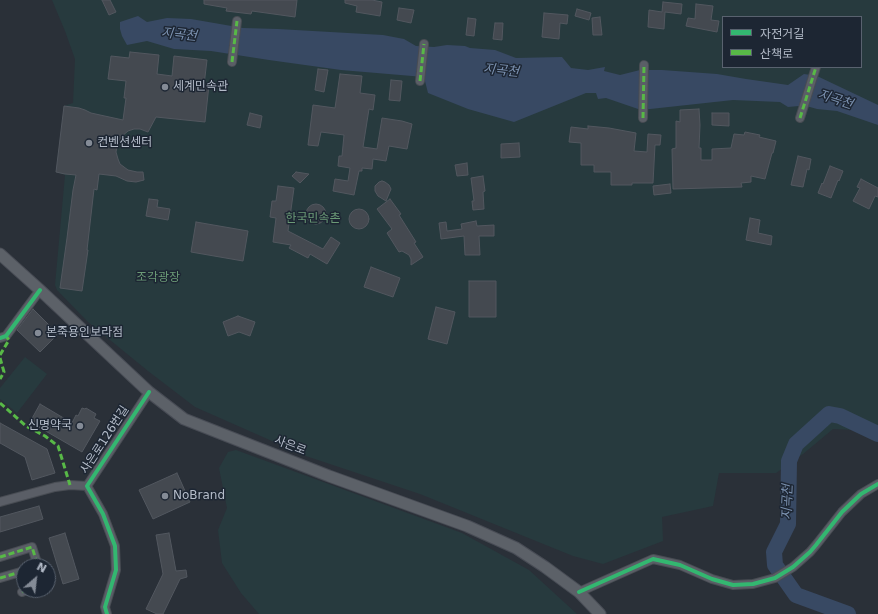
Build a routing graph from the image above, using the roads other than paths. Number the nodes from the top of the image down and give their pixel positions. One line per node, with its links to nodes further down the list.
1 (237, 21): 3 (street)
2 (424, 44): 6 (street)
3 (232, 62)
4 (644, 65): 7 (street)
5 (816, 68): 8 (street)
6 (420, 80)
7 (643, 118)
8 (800, 118)
9 (0, 254): 10 (main road, 사은로)
10 (40, 290): 11 (street); 12 (main road, 사은로)
11 (0, 338)
12 (149, 392): 14 (street, 사은로126번길); 20 (main road, 사은로)
13 (878, 484): 20 (street)
14 (87, 486): 15 (street); 21 (street, 사은로126번길)
15 (0, 502)
16 (0, 557): 17 (street)
17 (35, 558)
18 (16, 573): 19 (street)
19 (0, 578)
20 (578, 592): 22 (main road, 사은로)
21 (107, 614)
22 (600, 614)

